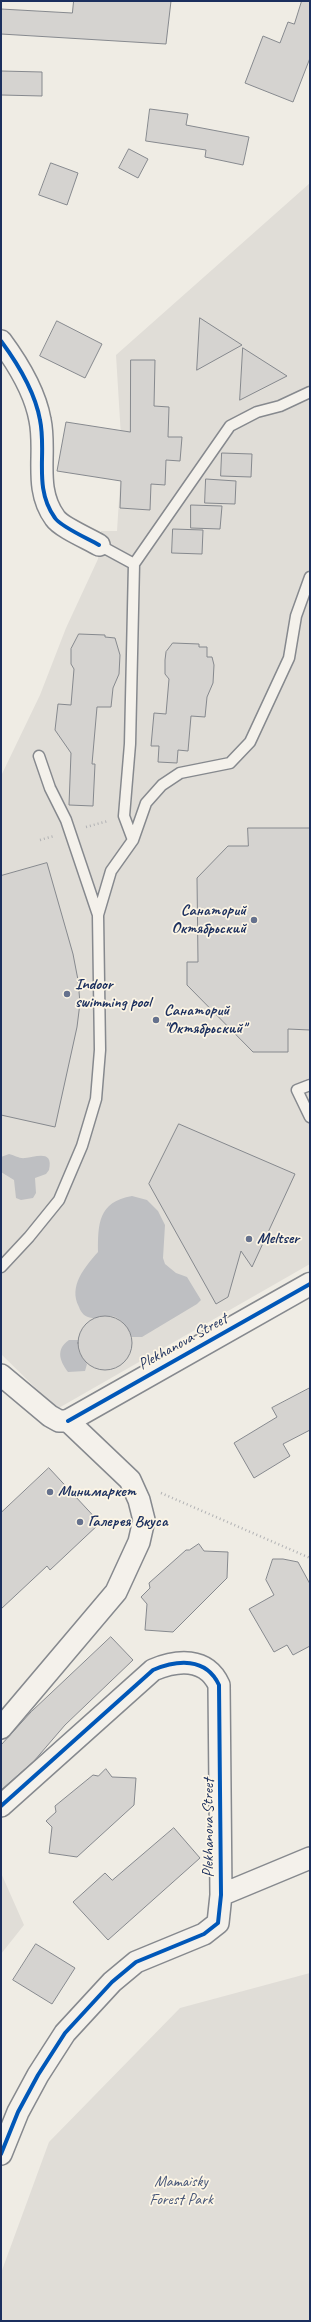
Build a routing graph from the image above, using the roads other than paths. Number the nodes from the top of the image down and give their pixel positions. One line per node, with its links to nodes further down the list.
1 (1, 341): 3 (street)
2 (310, 392): 4 (lane)
3 (100, 544): 4 (lane)
4 (134, 564): 7 (lane)
5 (310, 577): 7 (lane)
6 (39, 756): 8 (lane)
7 (133, 840): 8 (lane)
8 (98, 915): 11 (lane)
9 (310, 1085): 10 (lane)
10 (310, 1117)
11 (1, 1267)
12 (310, 1284): 14 (street, Plekhanova Street)
13 (1, 1375): 14 (street)
14 (68, 1421): 15 (street)
15 (1, 1728)
16 (1, 1806): 18 (street, Plekhanova Street)
17 (310, 1858): 18 (street, Plekhanova Street)
18 (221, 1895): 19 (street, Plekhanova Street)
19 (1, 2154)

